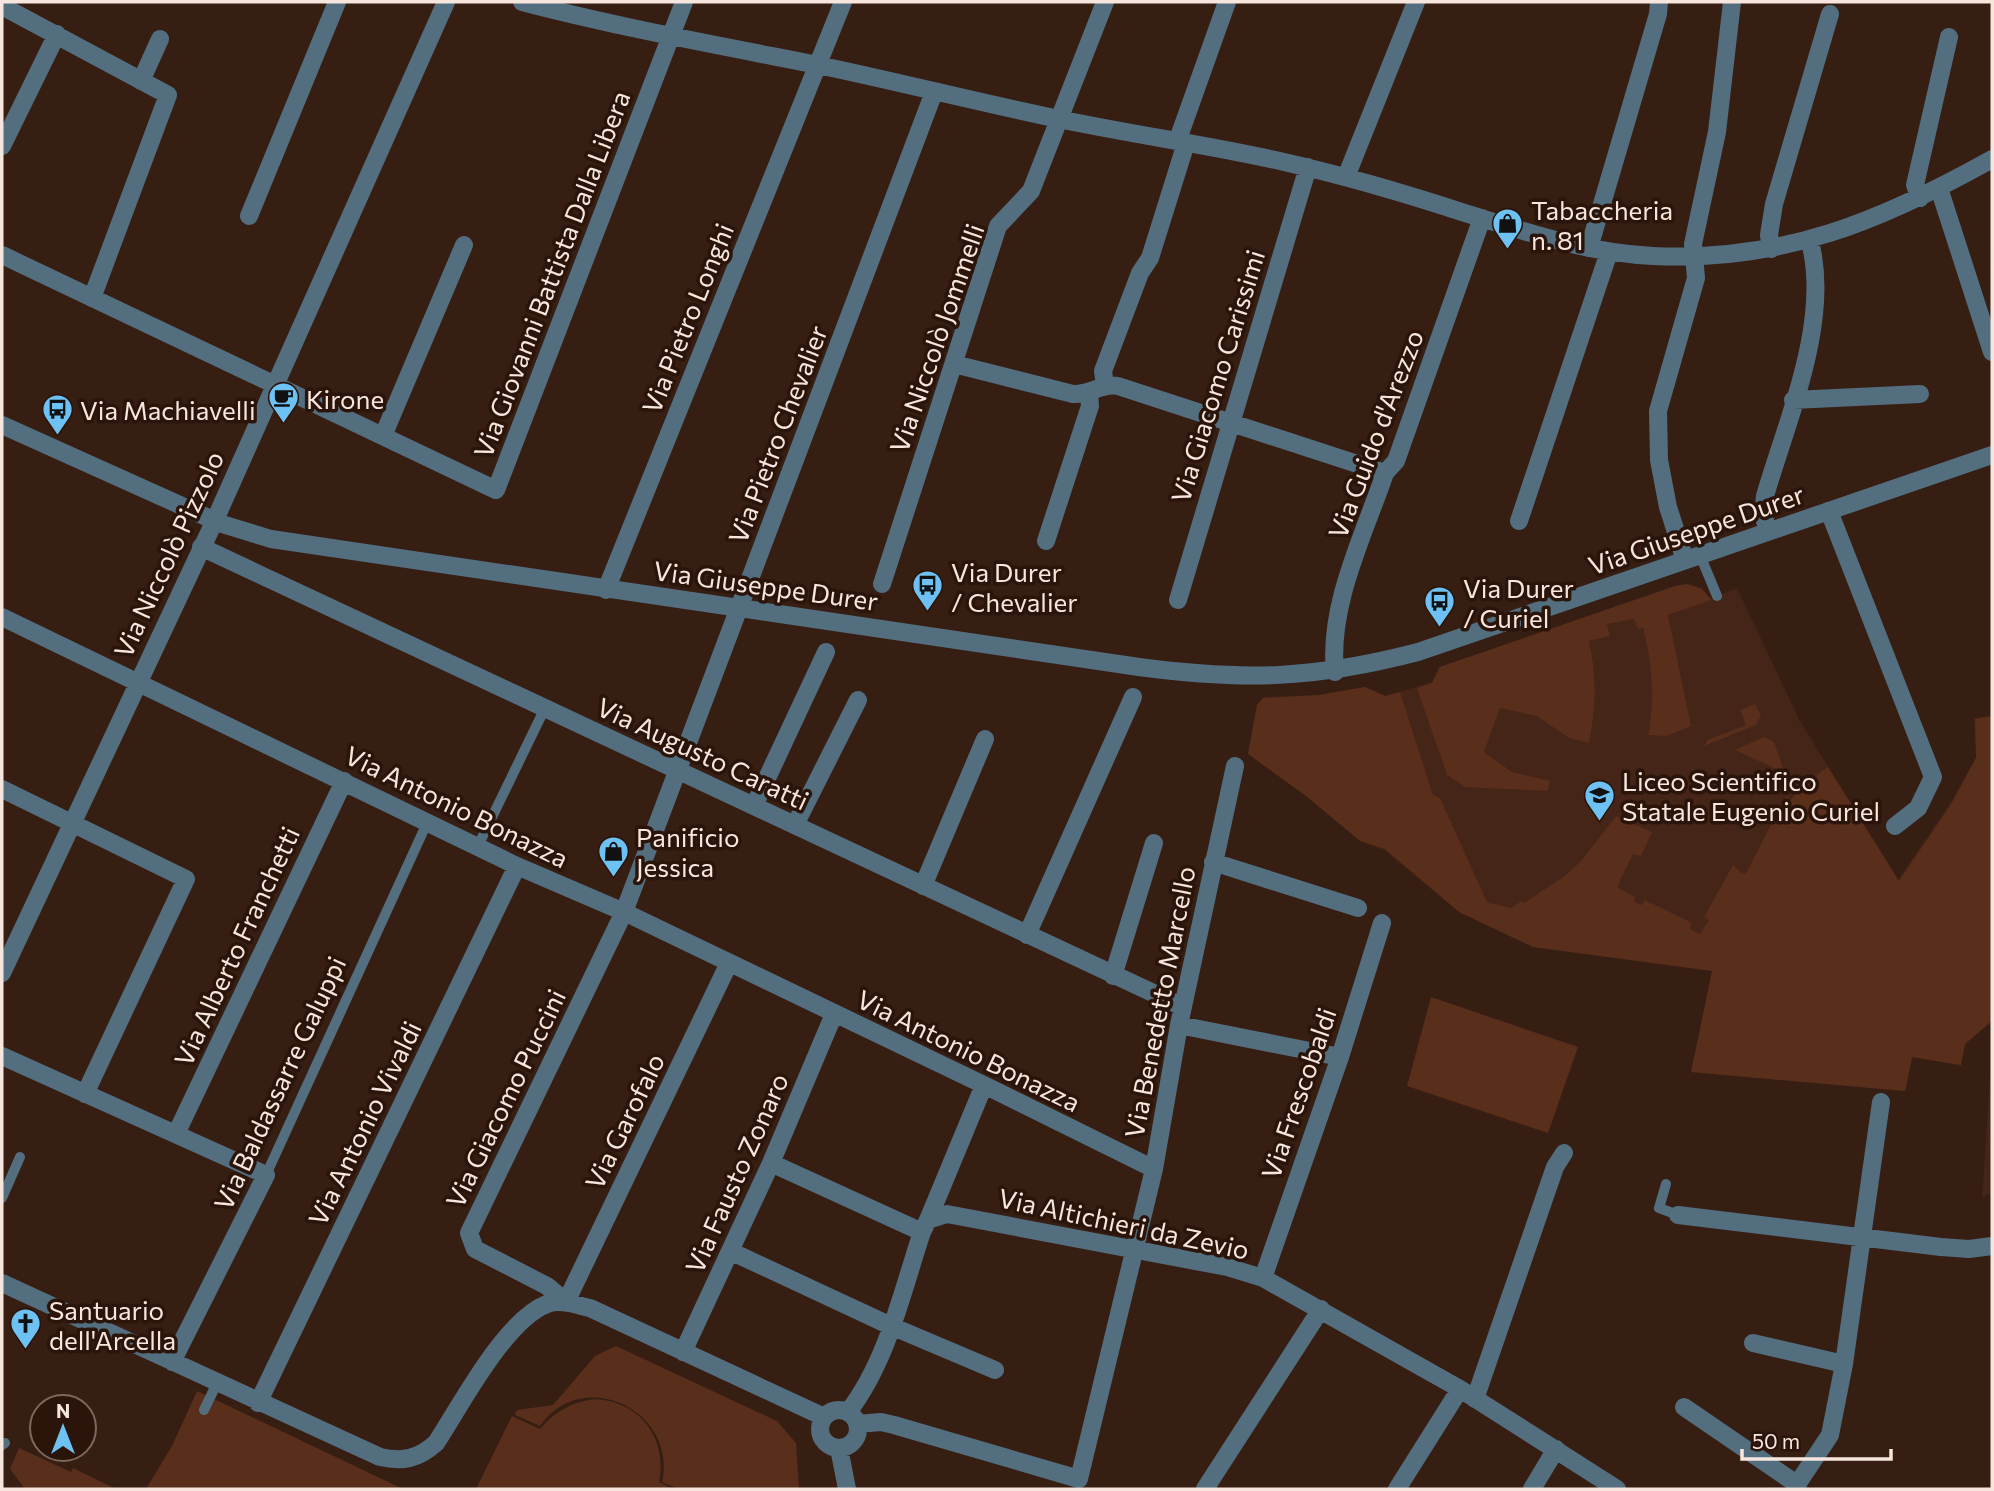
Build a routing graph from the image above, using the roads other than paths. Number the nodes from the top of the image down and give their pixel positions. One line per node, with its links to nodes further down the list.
1 (337, 2): 29 (street)
2 (446, 2): 41 (street, Via Niccolò Pizzolo)
3 (522, 2): 12 (street)
4 (684, 2): 15 (street)
5 (843, 2): 18 (street, Via Pietro Longhi)
6 (1105, 2): 21 (street, Via Niccolò Jommelli)
7 (1227, 2): 22 (street)
8 (1416, 2): 26 (street)
9 (1659, 2): 33 (street)
10 (1732, 2): 37 (street)
11 (10, 6): 14 (street)
12 (580, 9): 15 (street)
13 (1830, 14): 34 (street)
14 (57, 34): 19 (street); 23 (street)
15 (670, 37): 18 (street); 47 (street, Via Giovanni Battista Dalla Libera)
16 (1949, 37): 28 (street)
17 (160, 39): 19 (street)
18 (816, 65): 20 (street); 58 (street, Via Pietro Longhi)
19 (141, 80): 38 (street)
20 (934, 92): 21 (street); 61 (street, Via Pietro Chevalier)
21 (1059, 119): 22 (street); 40 (street, Via Niccolò Jommelli)
22 (1182, 143): 25 (street); 42 (street)
23 (2, 146)
24 (1992, 159): 27 (street)
25 (1307, 167): 26 (street); 45 (street, Via Giacomo Carissimi)
26 (1346, 177): 30 (street)
27 (1940, 188): 28 (street); 39 (street)
28 (1920, 198): 31 (street)
29 (249, 216)
30 (1482, 218): 33 (street); 49 (street, Via Guido d'Arezzo)
31 (1810, 242): 34 (street); 44 (street)
32 (464, 245): 47 (street)
33 (1589, 248): 35 (street)
34 (1771, 249): 37 (street)
35 (1609, 252): 37 (street); 52 (street)
36 (2, 255): 38 (street, Via Giovanni Battista Dalla Libera)
37 (1694, 255): 56 (street)
38 (92, 298): 41 (street, Via Giovanni Battista Dalla Libera)
39 (1992, 352)
40 (954, 364): 42 (street); 57 (street, Via Niccolò Jommelli)
41 (274, 386): 47 (street, Via Giovanni Battista Dalla Libera); 51 (street, Via Niccolò Pizzolo)
42 (1097, 389): 45 (street); 54 (street)
43 (1920, 394): 44 (street)
44 (1793, 400): 53 (street)
45 (1229, 421): 49 (street); 60 (street, Via Giacomo Carissimi)
46 (2, 425): 51 (street, Via Giuseppe Durer)
47 (383, 436)
48 (1992, 455): 50 (street, Via Giuseppe Durer)
49 (1385, 473): 64 (street, Via Guido d'Arezzo)
50 (1829, 511): 53 (street, Via Giuseppe Durer); 78 (street)
51 (215, 520): 55 (street, Via Niccolò Pizzolo); 58 (street, Via Giuseppe Durer)
52 (1519, 521)
53 (1769, 531): 56 (street, Via Giuseppe Durer)
54 (1045, 541)
55 (201, 547): 65 (street, Via Niccolò Pizzolo); 68 (street, Via Augusto Caratti)
56 (1692, 558): 59 (lane); 64 (street, Via Giuseppe Durer)
57 (882, 584)
58 (606, 590): 61 (street, Via Giuseppe Durer)
59 (1717, 596)
60 (1178, 600)
61 (740, 608): 64 (street, Via Giuseppe Durer); 71 (street, Via Pietro Chevalier)
62 (2, 617): 65 (street, Via Antonio Bonazza)
63 (826, 652): 74 (street)
64 (1335, 672)
65 (139, 682): 72 (street, Via Antonio Bonazza); 75 (street, Via Niccolò Pizzolo)
66 (1133, 697): 87 (street)
67 (858, 700): 77 (street)
68 (545, 708): 71 (street, Via Augusto Caratti); 80 (lane)
69 (985, 739): 83 (street)
70 (1235, 766): 81 (street, Via Benedetto Marcello)
71 (677, 771): 74 (street, Via Augusto Caratti); 85 (street, Via Pietro Chevalier)
72 (344, 781): 76 (street, Via Antonio Bonazza); 99 (street, Via Alberto Franchetti)
73 (2, 789): 75 (street)
74 (754, 806): 77 (street, Via Augusto Caratti)
75 (71, 822): 89 (street, Via Niccolò Pizzolo); 97 (street)
76 (428, 823): 80 (street, Via Antonio Bonazza); 104 (lane, Via Baldassarre Galuppi)
77 (795, 825): 83 (street, Via Augusto Caratti)
78 (1895, 826)
79 (1154, 843): 90 (street)
80 (478, 846): 82 (street, Via Antonio Bonazza)
81 (1213, 862): 84 (street); 91 (street, Via Benedetto Marcello)
82 (517, 866): 85 (street, Via Antonio Bonazza); 125 (street, Via Antonio Vivaldi)
83 (923, 886): 87 (street, Via Augusto Caratti)
84 (1358, 908)
85 (624, 912): 88 (street, Via Antonio Bonazza); 115 (street, Via Giacomo Puccini)
86 (1382, 923): 95 (street, Via Frescobaldi)
87 (1027, 935): 90 (street, Via Augusto Caratti)
88 (729, 963): 92 (street, Via Antonio Bonazza); 115 (street, Via Garofalo)
89 (2, 973)
90 (1113, 976): 91 (street, Via Augusto Caratti)
91 (1183, 1007): 93 (street, Via Benedetto Marcello)
92 (834, 1014): 96 (street, Via Antonio Bonazza); 102 (street, Via Fausto Zonaro)
93 (1179, 1025): 95 (street); 103 (street, Via Benedetto Marcello)
94 (2, 1055): 97 (street)
95 (1340, 1057): 113 (street, Via Frescobaldi)
96 (984, 1085): 103 (street, Via Antonio Bonazza); 108 (street)
97 (85, 1094): 99 (street)
98 (1881, 1102): 109 (street)
99 (176, 1133): 104 (street)
100 (1564, 1153): 124 (street)
101 (20, 1157): 106 (lane)
102 (771, 1163): 108 (street); 112 (street, Via Fausto Zonaro)
103 (1154, 1169): 111 (street, Via Benedetto Marcello)
104 (266, 1175): 120 (street, Via Baldassarre Galuppi)
105 (1666, 1184): 107 (lane)
106 (2, 1198)
107 (1678, 1215): 109 (street)
108 (925, 1226): 111 (street, Via Altichieri da Zevio); 117 (street)
109 (1863, 1239): 110 (street); 121 (street)
110 (1992, 1246)
111 (1135, 1249): 113 (street, Via Altichieri da Zevio); 132 (street, Via Benedetto Marcello)
112 (730, 1251): 117 (street); 119 (street, Via Fausto Zonaro)
113 (1263, 1278): 116 (street, Via Altichieri da Zevio)
114 (2, 1283): 120 (street)
115 (566, 1302): 119 (street); 125 (street)
116 (1321, 1309): 124 (street, Via Altichieri da Zevio); 135 (street)
117 (891, 1326): 122 (street); 129 (street)
118 (1753, 1343): 121 (street)
119 (683, 1352): 128 (street)
120 (172, 1362): 123 (street)
121 (1844, 1364): 133 (street)
122 (995, 1370)
123 (217, 1383): 125 (street); 127 (lane)
124 (1467, 1394): 131 (street, Via Altichieri da Zevio); 136 (street)
125 (258, 1403)
126 (1684, 1407): 133 (street)
127 (204, 1410)
128 (824, 1417): 129 (street); 130 (street)
129 (853, 1418): 130 (street); 132 (street)
130 (839, 1448): 134 (street)
131 (1556, 1449): 137 (street); 138 (street, Via Altichieri da Zevio)
132 (1078, 1484)
133 (1796, 1487)
134 (847, 1489)
135 (1205, 1489)
136 (1397, 1489)
137 (1532, 1489)
138 (1617, 1489)

